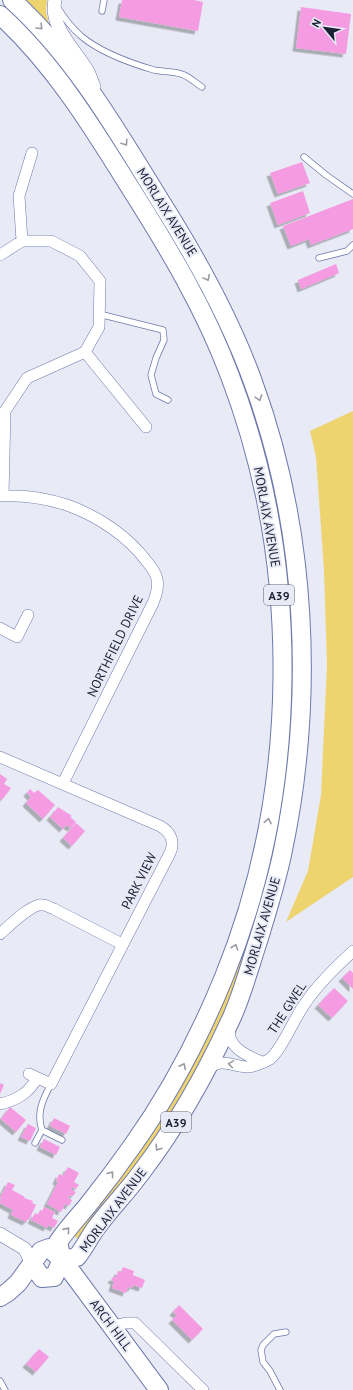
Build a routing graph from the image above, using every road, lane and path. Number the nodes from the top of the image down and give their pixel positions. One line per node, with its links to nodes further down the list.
1 (12, 0): 7 (highway, MORLAIX AVENUE / A39, one-way to 7)
2 (104, 0): 4 (lane)
3 (54, 1): 6 (lane); 7 (street)
4 (102, 11)
5 (0, 15): 36 (highway, MORLAIX AVENUE / A39, one-way to 5)
6 (202, 87)
7 (109, 119): 27 (highway, MORLAIX AVENUE / A39, one-way to 27)
8 (32, 153): 11 (street)
9 (304, 157): 10 (lane)
10 (353, 194)
11 (22, 241): 13 (street); 15 (street)
12 (353, 245): 14 (lane)
13 (0, 255)
14 (319, 258)
15 (99, 314): 16 (street); 17 (lane)
16 (85, 352): 18 (street); 19 (street)
17 (168, 400)
18 (146, 427)
19 (1, 496): 23 (street, NORTHFIELD DRIVE)
20 (28, 615): 21 (street)
21 (0, 628)
22 (0, 757): 23 (street, PARK VIEW)
23 (63, 783): 25 (street, PARK VIEW)
24 (0, 934): 25 (street)
25 (122, 944): 30 (street, PARK VIEW)
26 (353, 951): 28 (street, THE GWEL)
27 (232, 1016): 28 (street); 29 (highway, MORLAIX AVENUE / A39)
28 (262, 1062): 29 (street, THE GWEL, one-way to 29)
29 (203, 1075): 36 (highway, MORLAIX AVENUE / A39, one-way to 36)
30 (51, 1084): 31 (street); 32 (lane)
31 (0, 1104)
32 (42, 1130): 33 (lane); 34 (lane)
33 (62, 1140)
34 (35, 1143)
35 (0, 1234): 37 (street)
36 (62, 1260): 37 (highway); 39 (highway, ARCH HILL / A39)
37 (32, 1264): 38 (highway)
38 (0, 1297)
39 (113, 1326): 43 (highway, ARCH HILL / A39); 44 (street)
40 (286, 1332): 45 (lane)
41 (0, 1381): 42 (lane)
42 (5, 1390)
43 (159, 1390)
44 (203, 1390)
45 (280, 1390)

